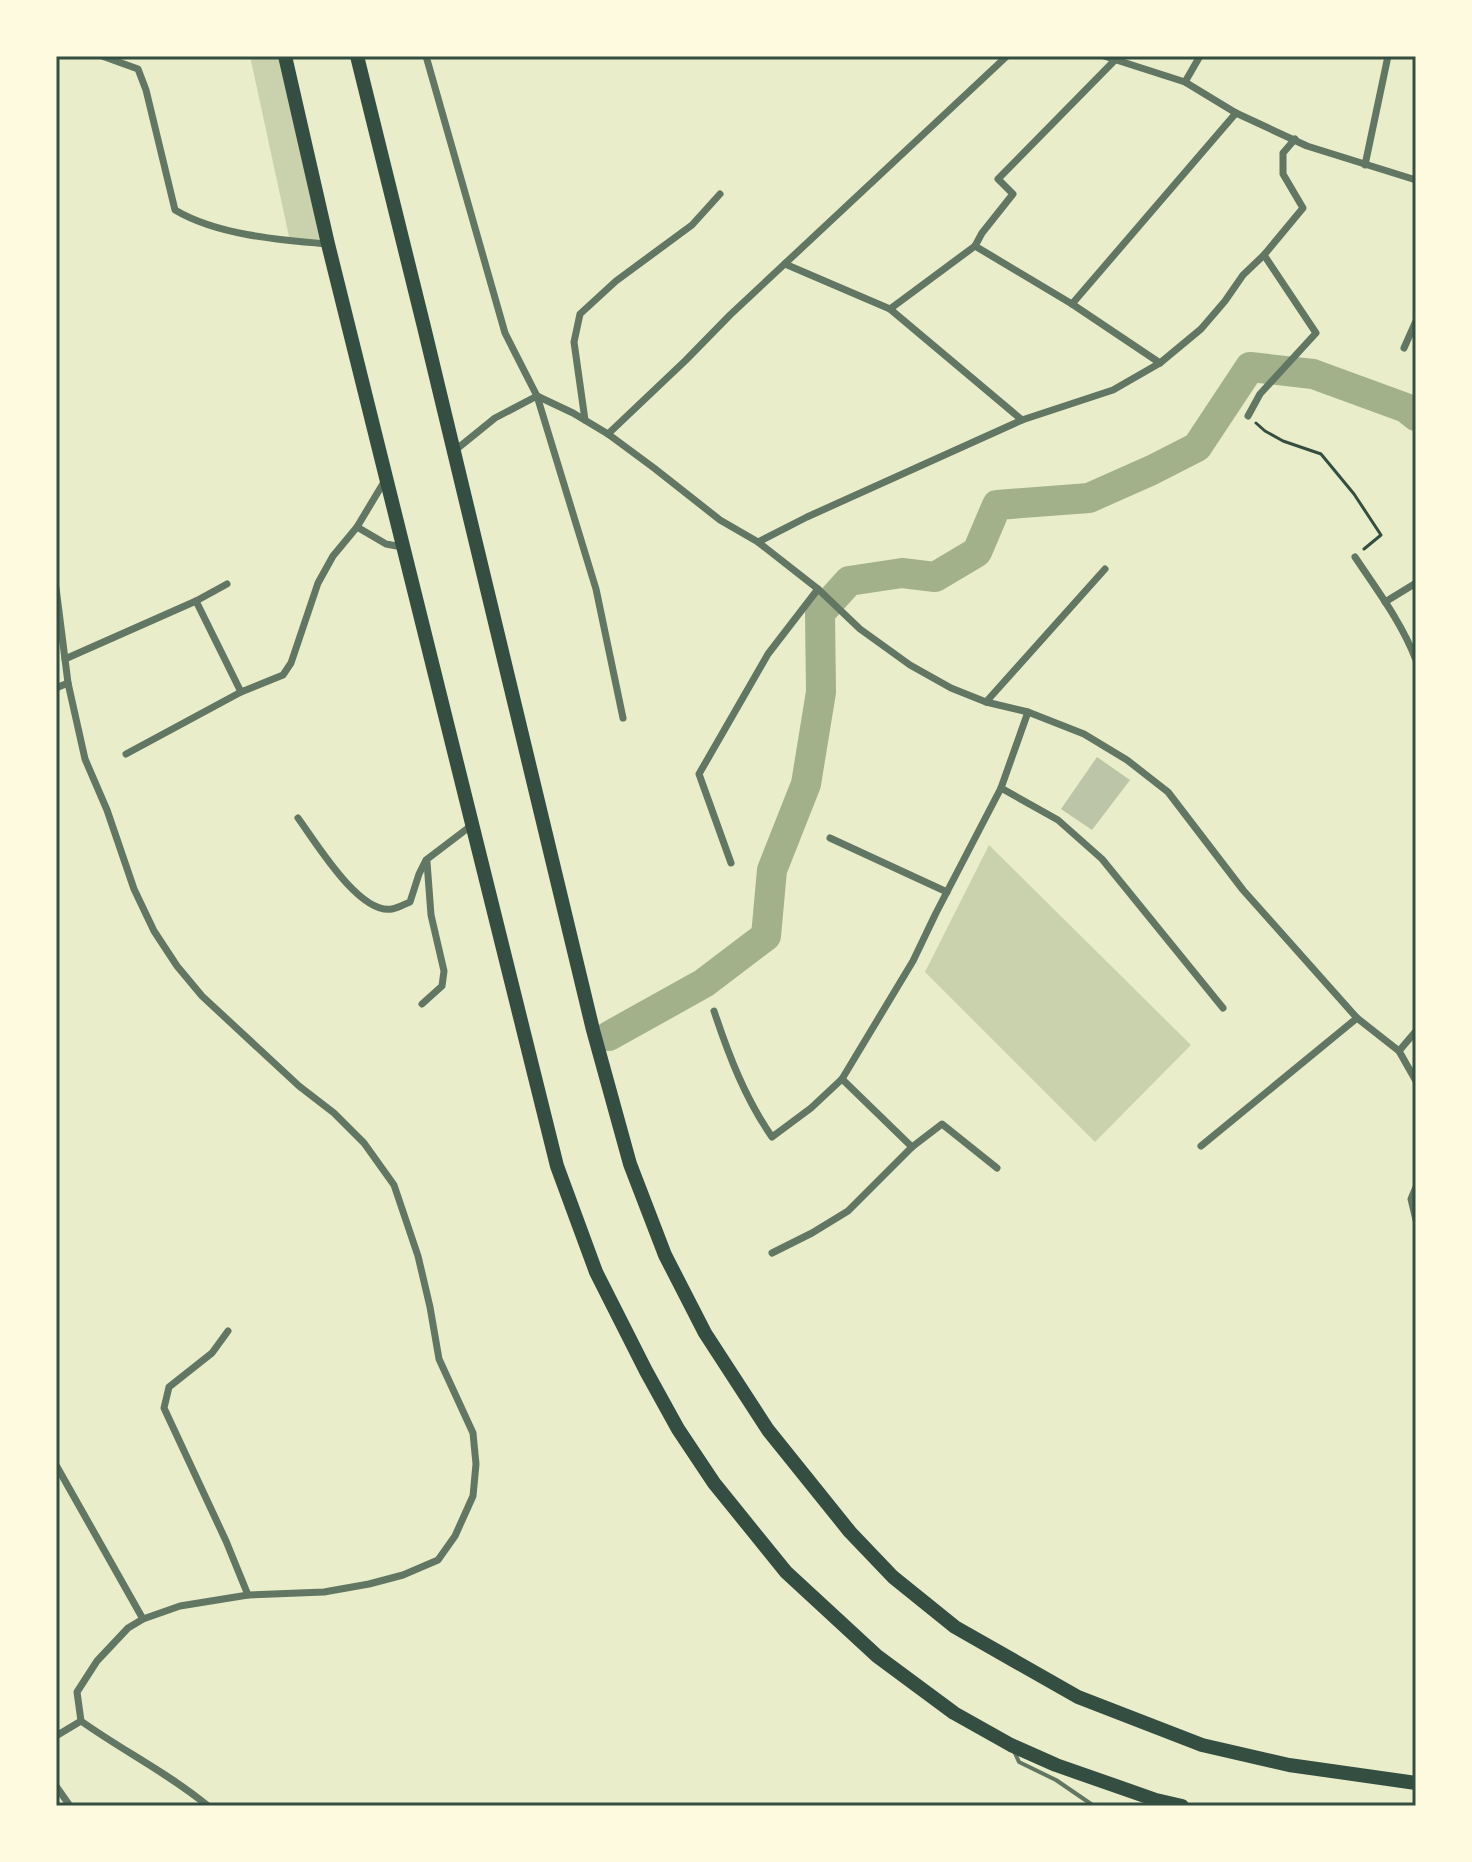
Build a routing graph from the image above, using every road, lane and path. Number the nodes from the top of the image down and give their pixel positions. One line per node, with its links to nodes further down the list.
1 (102, 56): 16 (street)
2 (285, 56): 16 (highway)
3 (357, 56): 30 (highway)
4 (426, 56): 25 (street)
5 (1007, 56): 19 (street)
6 (1104, 56): 9 (street)
7 (1200, 56): 10 (street)
8 (1388, 56): 13 (street)
9 (1116, 59): 10 (street); 17 (street)
10 (1185, 82): 11 (street)
11 (1236, 113): 12 (street); 20 (street)
12 (1295, 139): 13 (street); 18 (street)
13 (1365, 165): 14 (street)
14 (1416, 180)
15 (720, 194): 27 (street)
16 (328, 244): 31 (highway)
17 (975, 246): 20 (street); 21 (street)
18 (1264, 255): 24 (street); 26 (street)
19 (785, 264): 21 (street); 29 (street)
20 (1072, 304): 24 (street)
21 (890, 309): 28 (street)
22 (1416, 321): 23 (street)
23 (1404, 348)
24 (1160, 363): 28 (street)
25 (537, 396): 27 (street); 30 (street); 50 (street)
26 (1248, 416): 35 (path)
27 (585, 420): 29 (street)
28 (1022, 420): 33 (street)
29 (608, 434): 33 (street)
30 (453, 452): 80 (highway)
31 (387, 478): 32 (street); 34 (highway)
32 (357, 527): 34 (street); 47 (street)
33 (758, 542): 40 (street)
34 (404, 548): 54 (highway)
35 (1355, 557): 42 (street)
36 (1105, 569): 48 (street)
37 (1416, 583): 42 (street)
38 (227, 584): 41 (street)
39 (56, 588): 43 (street)
40 (818, 589): 48 (street); 57 (street)
41 (196, 601): 43 (street); 47 (street)
42 (1385, 602): 44 (street)
43 (65, 659): 45 (street)
44 (1416, 660)
45 (68, 683): 46 (street); 75 (street)
46 (56, 688)
47 (241, 692): 51 (street)
48 (986, 702): 49 (street)
49 (1028, 712): 52 (street); 62 (street)
50 (623, 718)
51 (126, 754)
52 (1001, 788): 58 (street); 60 (street)
53 (298, 818): 56 (street)
54 (472, 825): 56 (street); 79 (highway)
55 (830, 838): 58 (street)
56 (426, 860): 59 (street)
57 (731, 863)
58 (947, 892): 65 (street)
59 (422, 1004)
60 (1223, 1008)
61 (714, 1011): 65 (street)
62 (1357, 1018): 64 (street); 67 (street)
63 (1416, 1031): 64 (street)
64 (1399, 1051): 66 (street)
65 (842, 1079): 68 (street)
66 (1416, 1081)
67 (1201, 1146)
68 (912, 1147): 69 (street); 72 (street)
69 (997, 1168)
70 (1416, 1187): 71 (street)
71 (1416, 1220)
72 (772, 1253)
73 (228, 1331): 75 (street)
74 (56, 1465): 76 (street)
75 (248, 1595): 76 (street)
76 (143, 1619): 77 (street)
77 (81, 1721): 78 (street); 83 (street)
78 (56, 1736)
79 (1011, 1745): 84 (lane); 85 (highway)
80 (1416, 1783)
81 (56, 1786): 82 (street)
82 (70, 1806)
83 (208, 1806)
84 (1094, 1806)
85 (1182, 1806)

